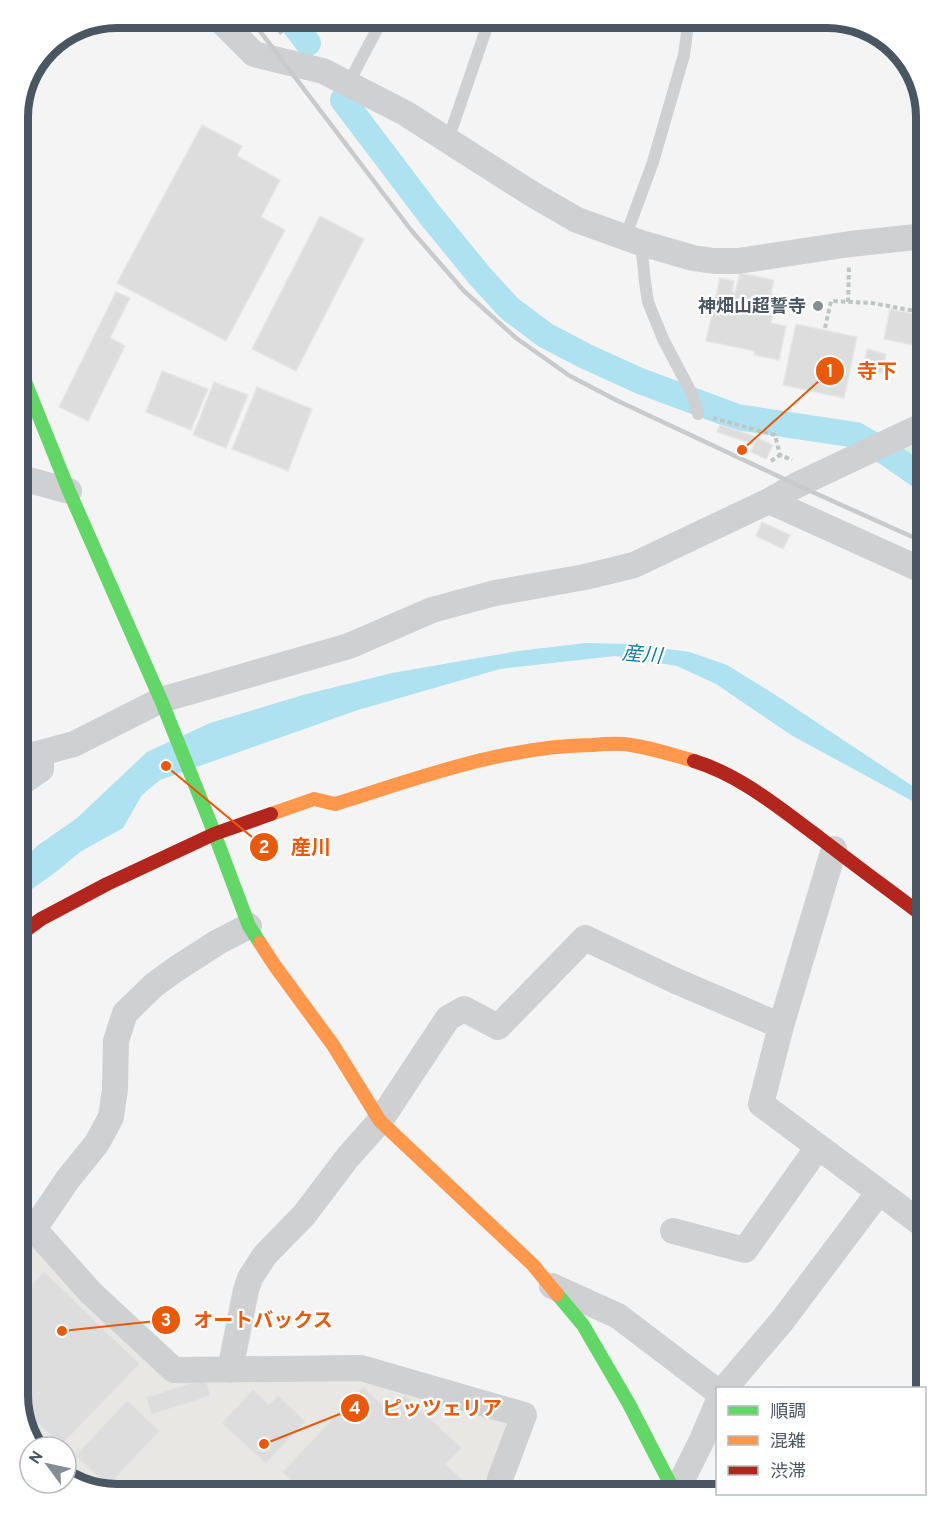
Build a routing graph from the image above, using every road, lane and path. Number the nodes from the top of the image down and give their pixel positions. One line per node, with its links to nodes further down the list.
1 (228, 28): 5 (street)
2 (378, 28): 5 (lane)
3 (486, 29): 6 (lane)
4 (688, 29): 8 (lane)
5 (348, 84): 6 (street)
6 (448, 140): 8 (street)
7 (916, 237): 9 (street)
8 (633, 240): 9 (street); 14 (lane)
9 (850, 244): 10 (path)
10 (848, 302): 11 (path); 12 (path)
11 (916, 311)
12 (825, 328)
13 (29, 391): 20 (street)
14 (696, 406): 16 (path)
15 (916, 429): 18 (street)
16 (780, 455): 17 (path); 18 (path)
17 (771, 461)
18 (820, 474): 21 (street)
19 (29, 480): 20 (street)
20 (69, 491): 23 (street)
21 (769, 501): 22 (street); 23 (street)
22 (916, 567)
23 (165, 711): 24 (street); 26 (street)
24 (30, 757): 25 (street)
25 (29, 777)
26 (212, 828): 27 (street); 29 (street); 30 (street)
27 (834, 849): 28 (street); 31 (street)
28 (916, 910)
29 (249, 926): 32 (street); 36 (street)
30 (29, 928)
31 (781, 1026): 32 (street); 33 (street)
32 (380, 1121): 39 (street); 40 (street)
33 (818, 1147): 34 (street); 38 (street)
34 (879, 1192): 35 (street); 41 (street)
35 (916, 1220)
36 (29, 1221)
37 (29, 1227): 40 (street)
38 (673, 1231)
39 (549, 1284): 42 (street); 45 (street)
40 (230, 1370): 44 (street)
41 (727, 1387)
42 (716, 1391)
43 (716, 1405): 46 (street)
44 (499, 1484)
45 (669, 1484)
46 (680, 1484)

